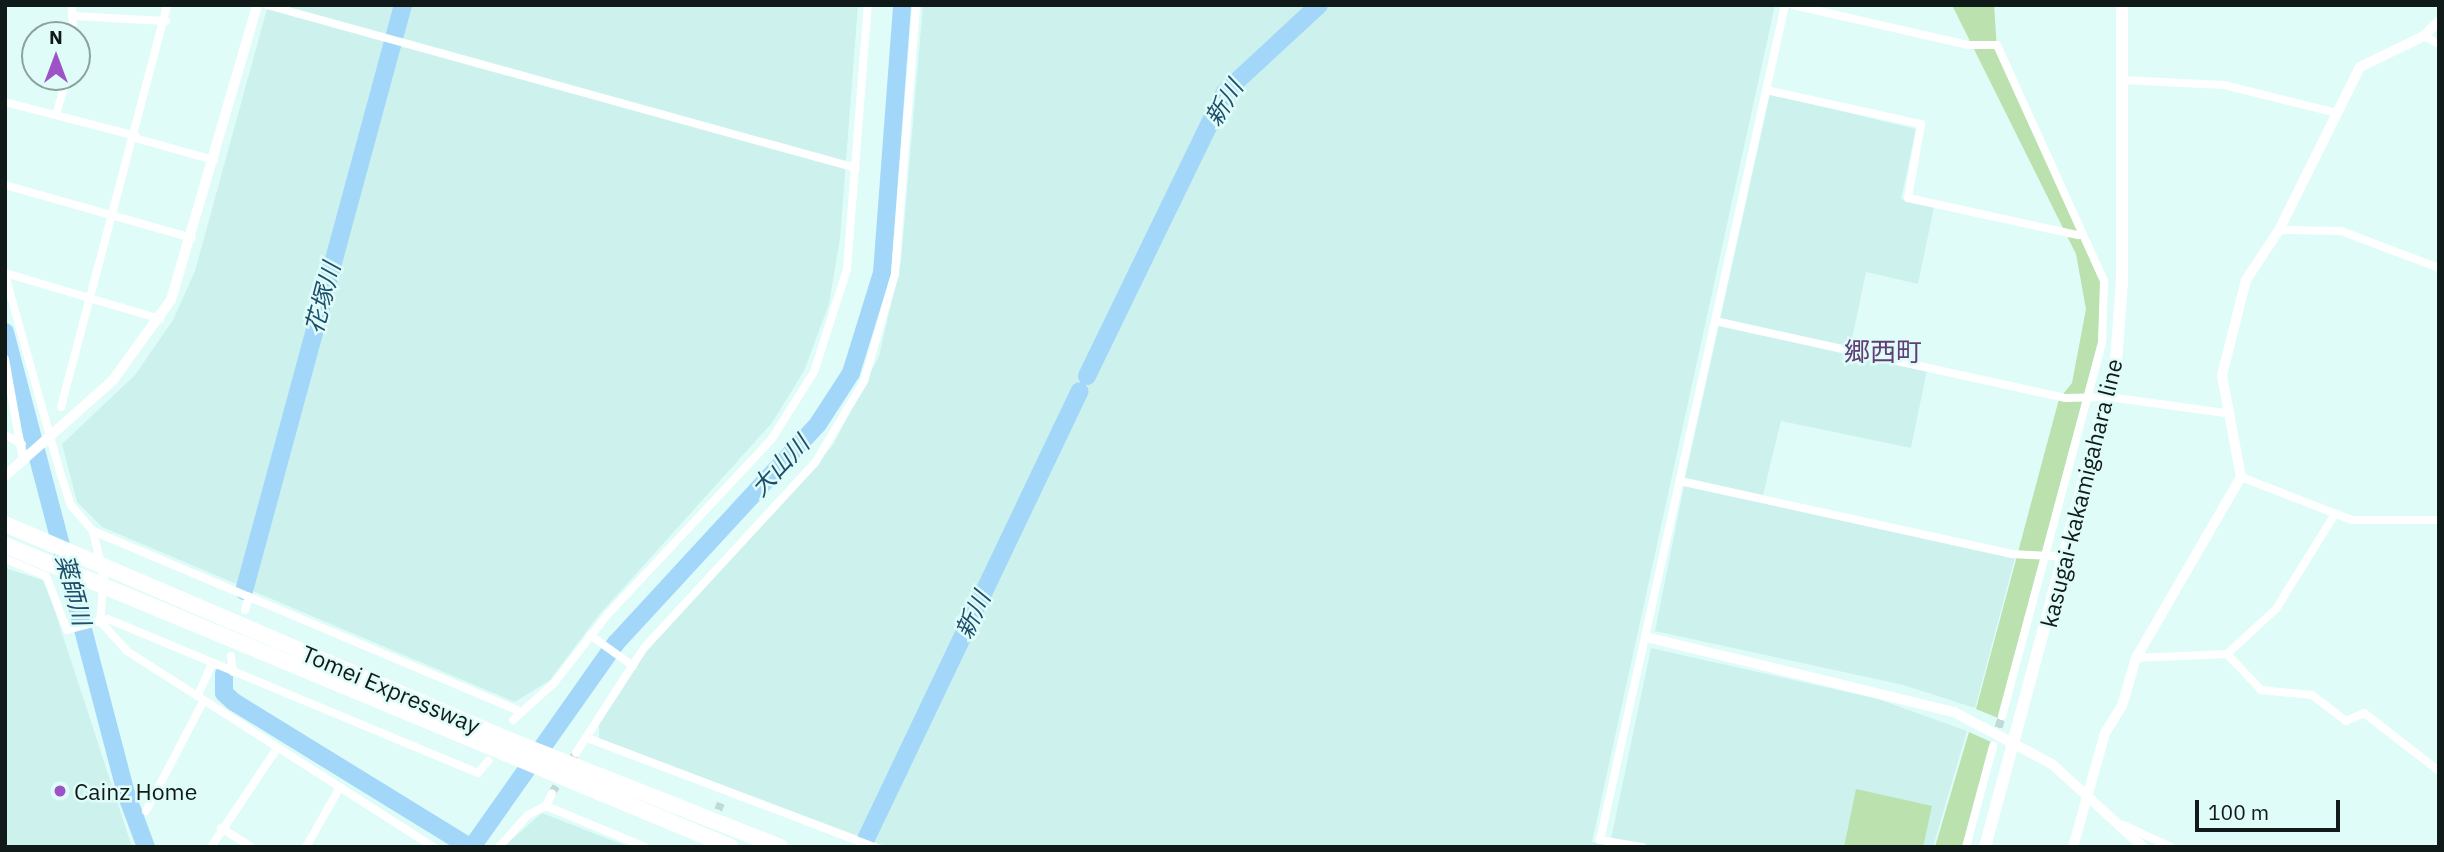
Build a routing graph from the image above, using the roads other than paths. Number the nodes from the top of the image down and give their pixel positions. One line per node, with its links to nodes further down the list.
1 (72, 5): 11 (street)
2 (167, 5): 14 (street)
3 (257, 5): 24 (street)
4 (267, 5): 25 (street)
5 (868, 5): 25 (street)
6 (906, 5): 10 (street)
7 (1785, 5): 18 (street)
8 (1793, 5): 37 (street)
9 (2122, 5): 17 (main road, kasugai-kakamigahara line)
10 (914, 6): 65 (street)
11 (72, 16): 12 (street); 14 (street)
12 (72, 21)
13 (2439, 21): 15 (street)
14 (166, 22): 23 (street)
15 (2424, 36): 16 (street); 21 (street)
16 (2439, 44)
17 (2122, 80): 21 (street); 38 (main road, kasugai-kakamigahara line)
18 (1766, 90): 29 (street); 35 (street)
19 (63, 91): 22 (street)
20 (5, 102): 22 (street)
21 (2333, 112): 28 (street)
22 (56, 116): 23 (street)
23 (135, 137): 24 (street); 27 (street)
24 (214, 160): 30 (street)
25 (856, 168): 59 (street)
26 (5, 185): 27 (street)
27 (114, 217): 30 (street); 33 (street)
28 (2279, 230): 31 (street); 40 (street)
29 (2078, 235)
30 (192, 238): 34 (street)
31 (2439, 268)
32 (5, 274): 33 (street); 42 (street)
33 (91, 297): 34 (street); 39 (street)
34 (160, 318): 42 (street)
35 (1715, 321): 37 (street); 47 (street)
36 (5, 359): 43 (street)
37 (2088, 396): 38 (street); 53 (street)
38 (2109, 397): 40 (street); 54 (main road, kasugai-kakamigahara line)
39 (61, 407)
40 (2225, 412): 46 (street)
41 (5, 435): 43 (street)
42 (48, 438): 44 (street); 51 (street)
43 (22, 444): 44 (street)
44 (23, 460): 45 (street)
45 (5, 476)
46 (2241, 477): 48 (street); 63 (street)
47 (1680, 481): 53 (street); 60 (street)
48 (2335, 514): 49 (street); 61 (street)
49 (2439, 520)
50 (5, 524): 75 (highway, Tomei Expressway)
51 (93, 531): 56 (street); 58 (street)
52 (5, 545): 78 (highway, Tomei Expressway)
53 (2044, 555): 54 (street); 69 (street)
54 (2067, 557): 72 (main road, kasugai-kakamigahara line)
55 (5, 559): 58 (street)
56 (249, 597): 57 (street); 68 (street)
57 (245, 610)
58 (96, 623): 64 (street); 67 (street)
59 (592, 636): 65 (street); 68 (street)
60 (1646, 637): 72 (street); 94 (street)
61 (2227, 654): 63 (street); 77 (street)
62 (232, 656): 66 (street)
63 (2136, 658): 80 (street)
64 (212, 663): 66 (street); 67 (street)
65 (631, 665): 71 (street)
66 (233, 672): 76 (street)
67 (201, 697): 74 (street); 82 (street)
68 (517, 710): 70 (street)
69 (2002, 716)
70 (513, 720)
71 (590, 739): 75 (street); 93 (street)
72 (2014, 739): 80 (street); 96 (main road, kasugai-kakamigahara line)
73 (1993, 746): 95 (street)
74 (276, 750): 79 (street); 84 (street)
75 (569, 758): 92 (highway, Tomei Expressway)
76 (488, 761)
77 (2439, 771)
78 (552, 785): 81 (street); 91 (highway, Tomei Expressway)
79 (339, 789): 87 (street); 88 (street)
80 (2085, 794): 83 (street); 97 (street)
81 (546, 806): 89 (street); 90 (street)
82 (146, 811)
83 (2117, 822): 98 (street); 99 (street)
84 (221, 828): 85 (street); 86 (street)
85 (211, 847)
86 (251, 847)
87 (306, 847)
88 (433, 847)
89 (499, 847)
90 (645, 847)
91 (731, 847)
92 (780, 847)
93 (874, 847)
94 (1642, 847)
95 (1966, 847)
96 (1985, 847)
97 (2073, 847)
98 (2143, 847)
99 (2171, 847)

